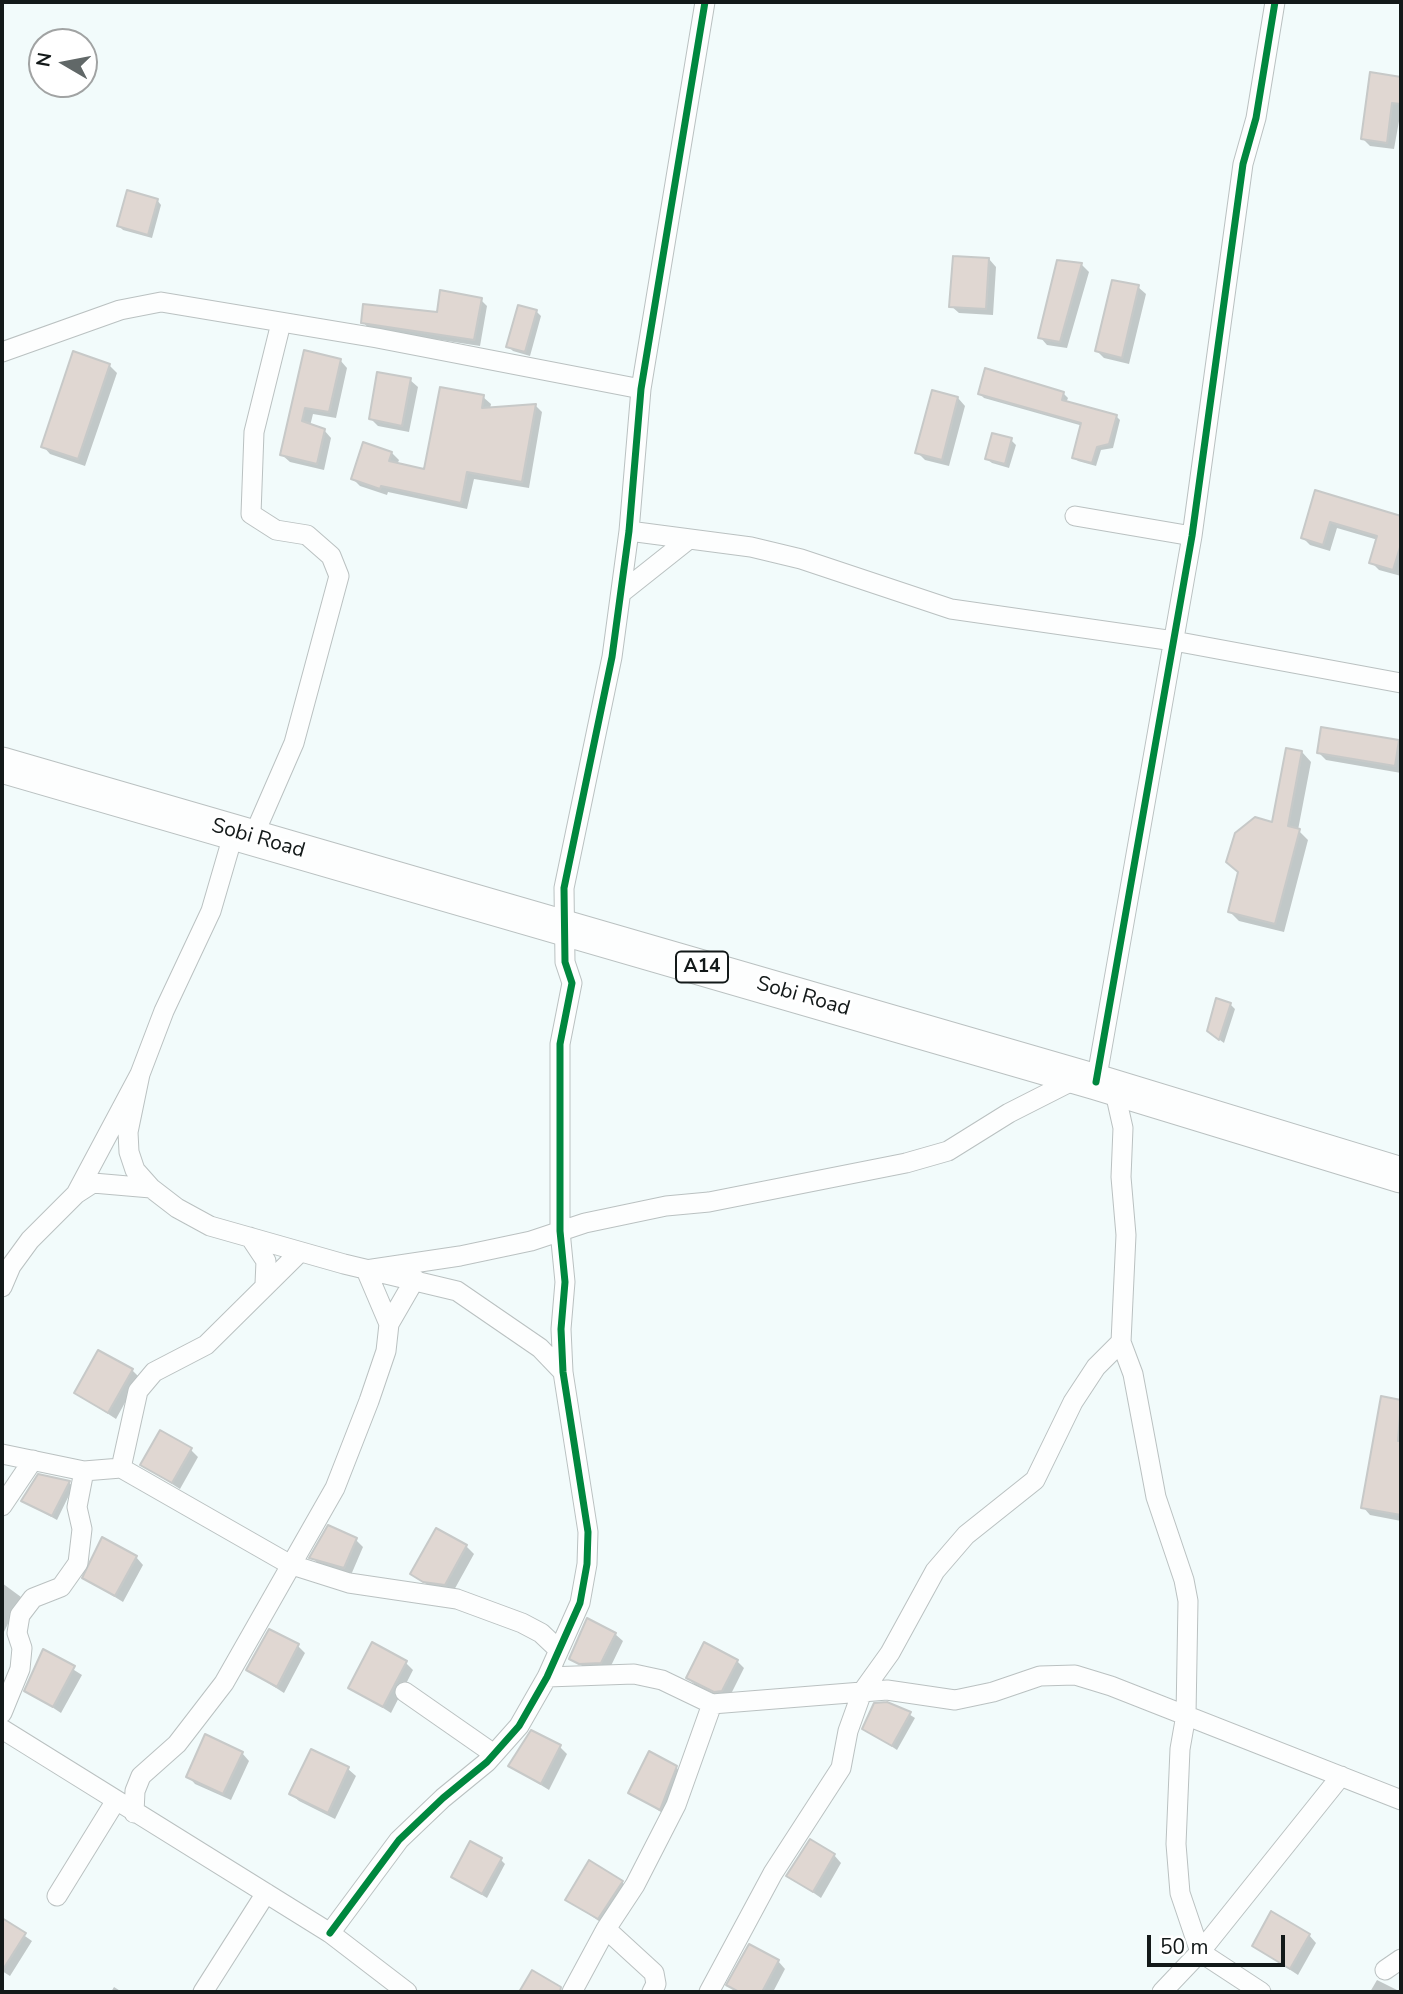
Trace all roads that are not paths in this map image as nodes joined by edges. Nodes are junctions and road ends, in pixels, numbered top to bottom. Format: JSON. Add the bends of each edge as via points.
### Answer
{"nodes":[{"id":1,"x":705,"y":2,"type":"edge"},
{"id":2,"x":1275,"y":2,"type":"edge"},
{"id":3,"x":281,"y":323,"type":"junction"},
{"id":4,"x":2,"y":352,"type":"edge"},
{"id":5,"x":641,"y":388,"type":"junction"},
{"id":6,"x":1075,"y":516,"type":"dead end"},
{"id":7,"x":629,"y":531,"type":"junction"},
{"id":8,"x":1192,"y":536,"type":"junction"},
{"id":9,"x":690,"y":538,"type":"junction"},
{"id":10,"x":621,"y":593,"type":"junction"},
{"id":11,"x":1174,"y":641,"type":"junction"},
{"id":12,"x":1401,"y":683,"type":"edge"},
{"id":13,"x":2,"y":765,"type":"edge"},
{"id":14,"x":244,"y":835,"type":"junction"},
{"id":15,"x":562,"y":927,"type":"junction"},
{"id":16,"x":139,"y":1074,"type":"junction"},
{"id":17,"x":1097,"y":1082,"type":"junction"},
{"id":18,"x":1147,"y":1098,"type":"junction"},
{"id":19,"x":1123,"y":1128,"type":"junction"},
{"id":20,"x":1401,"y":1175,"type":"edge"},
{"id":21,"x":150,"y":1188,"type":"junction"},
{"id":22,"x":76,"y":1194,"type":"junction"},
{"id":23,"x":561,"y":1231,"type":"junction"},
{"id":24,"x":250,"y":1237,"type":"junction"},
{"id":25,"x":300,"y":1252,"type":"junction"},
{"id":26,"x":366,"y":1269,"type":"junction"},
{"id":27,"x":415,"y":1279,"type":"junction"},
{"id":28,"x":265,"y":1284,"type":"junction"},
{"id":29,"x":2,"y":1287,"type":"edge"},
{"id":30,"x":388,"y":1324,"type":"junction"},
{"id":31,"x":1121,"y":1342,"type":"junction"},
{"id":32,"x":563,"y":1372,"type":"junction"},
{"id":33,"x":2,"y":1454,"type":"edge"},
{"id":34,"x":33,"y":1460,"type":"junction"},
{"id":35,"x":121,"y":1468,"type":"junction"},
{"id":36,"x":84,"y":1471,"type":"junction"},
{"id":37,"x":2,"y":1506,"type":"edge"},
{"id":38,"x":289,"y":1564,"type":"junction"},
{"id":39,"x":559,"y":1650,"type":"junction"},
{"id":40,"x":547,"y":1677,"type":"junction"},
{"id":41,"x":405,"y":1692,"type":"dead end"},
{"id":42,"x":862,"y":1692,"type":"junction"},
{"id":43,"x":712,"y":1704,"type":"junction"},
{"id":44,"x":2,"y":1713,"type":"edge"},
{"id":45,"x":1186,"y":1715,"type":"junction"},
{"id":46,"x":2,"y":1729,"type":"edge"},
{"id":47,"x":494,"y":1754,"type":"junction"},
{"id":48,"x":1340,"y":1776,"type":"junction"},
{"id":49,"x":1401,"y":1800,"type":"edge"},
{"id":50,"x":115,"y":1801,"type":"junction"},
{"id":51,"x":134,"y":1813,"type":"junction"},
{"id":52,"x":266,"y":1893,"type":"junction"},
{"id":53,"x":57,"y":1896,"type":"dead end"},
{"id":54,"x":606,"y":1930,"type":"junction"},
{"id":55,"x":330,"y":1933,"type":"junction"},
{"id":56,"x":1200,"y":1952,"type":"junction"},
{"id":57,"x":204,"y":1992,"type":"edge"},
{"id":58,"x":407,"y":1992,"type":"edge"},
{"id":59,"x":572,"y":1992,"type":"edge"},
{"id":60,"x":652,"y":1992,"type":"edge"},
{"id":61,"x":709,"y":1992,"type":"edge"},
{"id":62,"x":1162,"y":1992,"type":"edge"},
{"id":63,"x":1261,"y":1992,"type":"edge"}],
"edges":[{"from":1,"to":5,"type":"street"},
{"from":2,"to":8,"type":"street","via":[[1256,118],[1243,164]]},
{"from":3,"to":4,"type":"street","via":[[161,302],[120,310]]},
{"from":3,"to":5,"type":"street"},
{"from":3,"to":14,"type":"street","via":[[254,432],[251,514],[276,530],[307,535],[331,556],[339,576],[295,743]]},
{"from":5,"to":7,"type":"street"},
{"from":6,"to":8,"type":"street"},
{"from":7,"to":9,"type":"street"},
{"from":7,"to":10,"type":"street"},
{"from":8,"to":11,"type":"street"},
{"from":9,"to":10,"type":"street"},
{"from":9,"to":11,"type":"street","via":[[801,558],[951,609]]},
{"from":10,"to":15,"type":"street","via":[[564,888]]},
{"from":11,"to":12,"type":"street"},
{"from":11,"to":17,"type":"street"},
{"from":13,"to":14,"type":"highway","name":"Sobi Road","number":"A14"},
{"from":14,"to":15,"type":"highway","name":"Sobi Road","number":"A14"},
{"from":14,"to":16,"type":"street"},
{"from":15,"to":17,"type":"highway","name":"Sobi Road","number":"A14"},
{"from":15,"to":23,"type":"street","via":[[572,983],[560,1044]]},
{"from":16,"to":21,"type":"street","via":[[128,1132],[129,1152],[135,1170]]},
{"from":16,"to":22,"type":"street"},
{"from":17,"to":18,"type":"highway","name":"Sobi Road","number":"A14"},
{"from":17,"to":19,"type":"street"},
{"from":17,"to":23,"type":"street","via":[[1009,1113],[948,1151],[856,1174],[666,1206]]},
{"from":18,"to":19,"type":"street"},
{"from":18,"to":20,"type":"highway","name":"Sobi Road","number":"A14"},
{"from":19,"to":31,"type":"street","via":[[1126,1235]]},
{"from":21,"to":22,"type":"street","via":[[93,1183]]},
{"from":21,"to":24,"type":"street","via":[[210,1226]]},
{"from":22,"to":29,"type":"street","via":[[30,1240]]},
{"from":23,"to":26,"type":"street","via":[[460,1256]]},
{"from":23,"to":32,"type":"street"},
{"from":24,"to":25,"type":"street"},
{"from":24,"to":28,"type":"street","via":[[266,1261]]},
{"from":25,"to":26,"type":"street"},
{"from":25,"to":28,"type":"street"},
{"from":26,"to":27,"type":"street"},
{"from":26,"to":30,"type":"street"},
{"from":27,"to":30,"type":"street"},
{"from":27,"to":32,"type":"street","via":[[457,1291],[540,1348]]},
{"from":28,"to":35,"type":"street","via":[[206,1345],[154,1372],[138,1391]]},
{"from":30,"to":38,"type":"street","via":[[386,1351],[335,1488]]},
{"from":31,"to":42,"type":"street","via":[[1073,1402],[1035,1480],[966,1535],[934,1571],[890,1653]]},
{"from":31,"to":45,"type":"street","via":[[1133,1374],[1156,1497],[1184,1580]]},
{"from":32,"to":39,"type":"street","via":[[588,1553],[580,1603]]},
{"from":33,"to":34,"type":"street"},
{"from":34,"to":36,"type":"street"},
{"from":34,"to":37,"type":"street"},
{"from":35,"to":36,"type":"street"},
{"from":35,"to":38,"type":"street"},
{"from":36,"to":44,"type":"street","via":[[77,1507],[82,1529],[78,1563],[61,1587],[33,1598],[20,1615],[16,1633],[22,1648],[20,1669]]},
{"from":38,"to":39,"type":"street","via":[[349,1583],[457,1599],[522,1623]]},
{"from":38,"to":51,"type":"street","via":[[224,1683],[177,1744],[141,1776]]},
{"from":39,"to":40,"type":"street"},
{"from":40,"to":43,"type":"street","via":[[634,1674],[662,1679]]},
{"from":40,"to":47,"type":"street","via":[[519,1726]]},
{"from":41,"to":47,"type":"street"},
{"from":42,"to":43,"type":"street"},
{"from":42,"to":45,"type":"street","via":[[887,1689],[955,1700],[1040,1676],[1075,1675]]},
{"from":42,"to":61,"type":"street","via":[[841,1768],[773,1873]]},
{"from":43,"to":54,"type":"street","via":[[676,1805]]},
{"from":45,"to":48,"type":"street"},
{"from":45,"to":56,"type":"street","via":[[1176,1844],[1180,1893]]},
{"from":46,"to":50,"type":"street"},
{"from":47,"to":55,"type":"street","via":[[399,1840]]},
{"from":48,"to":49,"type":"street"},
{"from":48,"to":56,"type":"street"},
{"from":50,"to":51,"type":"street"},
{"from":50,"to":53,"type":"street"},
{"from":51,"to":52,"type":"street"},
{"from":52,"to":55,"type":"street"},
{"from":52,"to":57,"type":"street"},
{"from":54,"to":59,"type":"street"},
{"from":54,"to":60,"type":"street","via":[[654,1973]]},
{"from":55,"to":58,"type":"street"},
{"from":56,"to":62,"type":"street"},
{"from":56,"to":63,"type":"street"}]}
